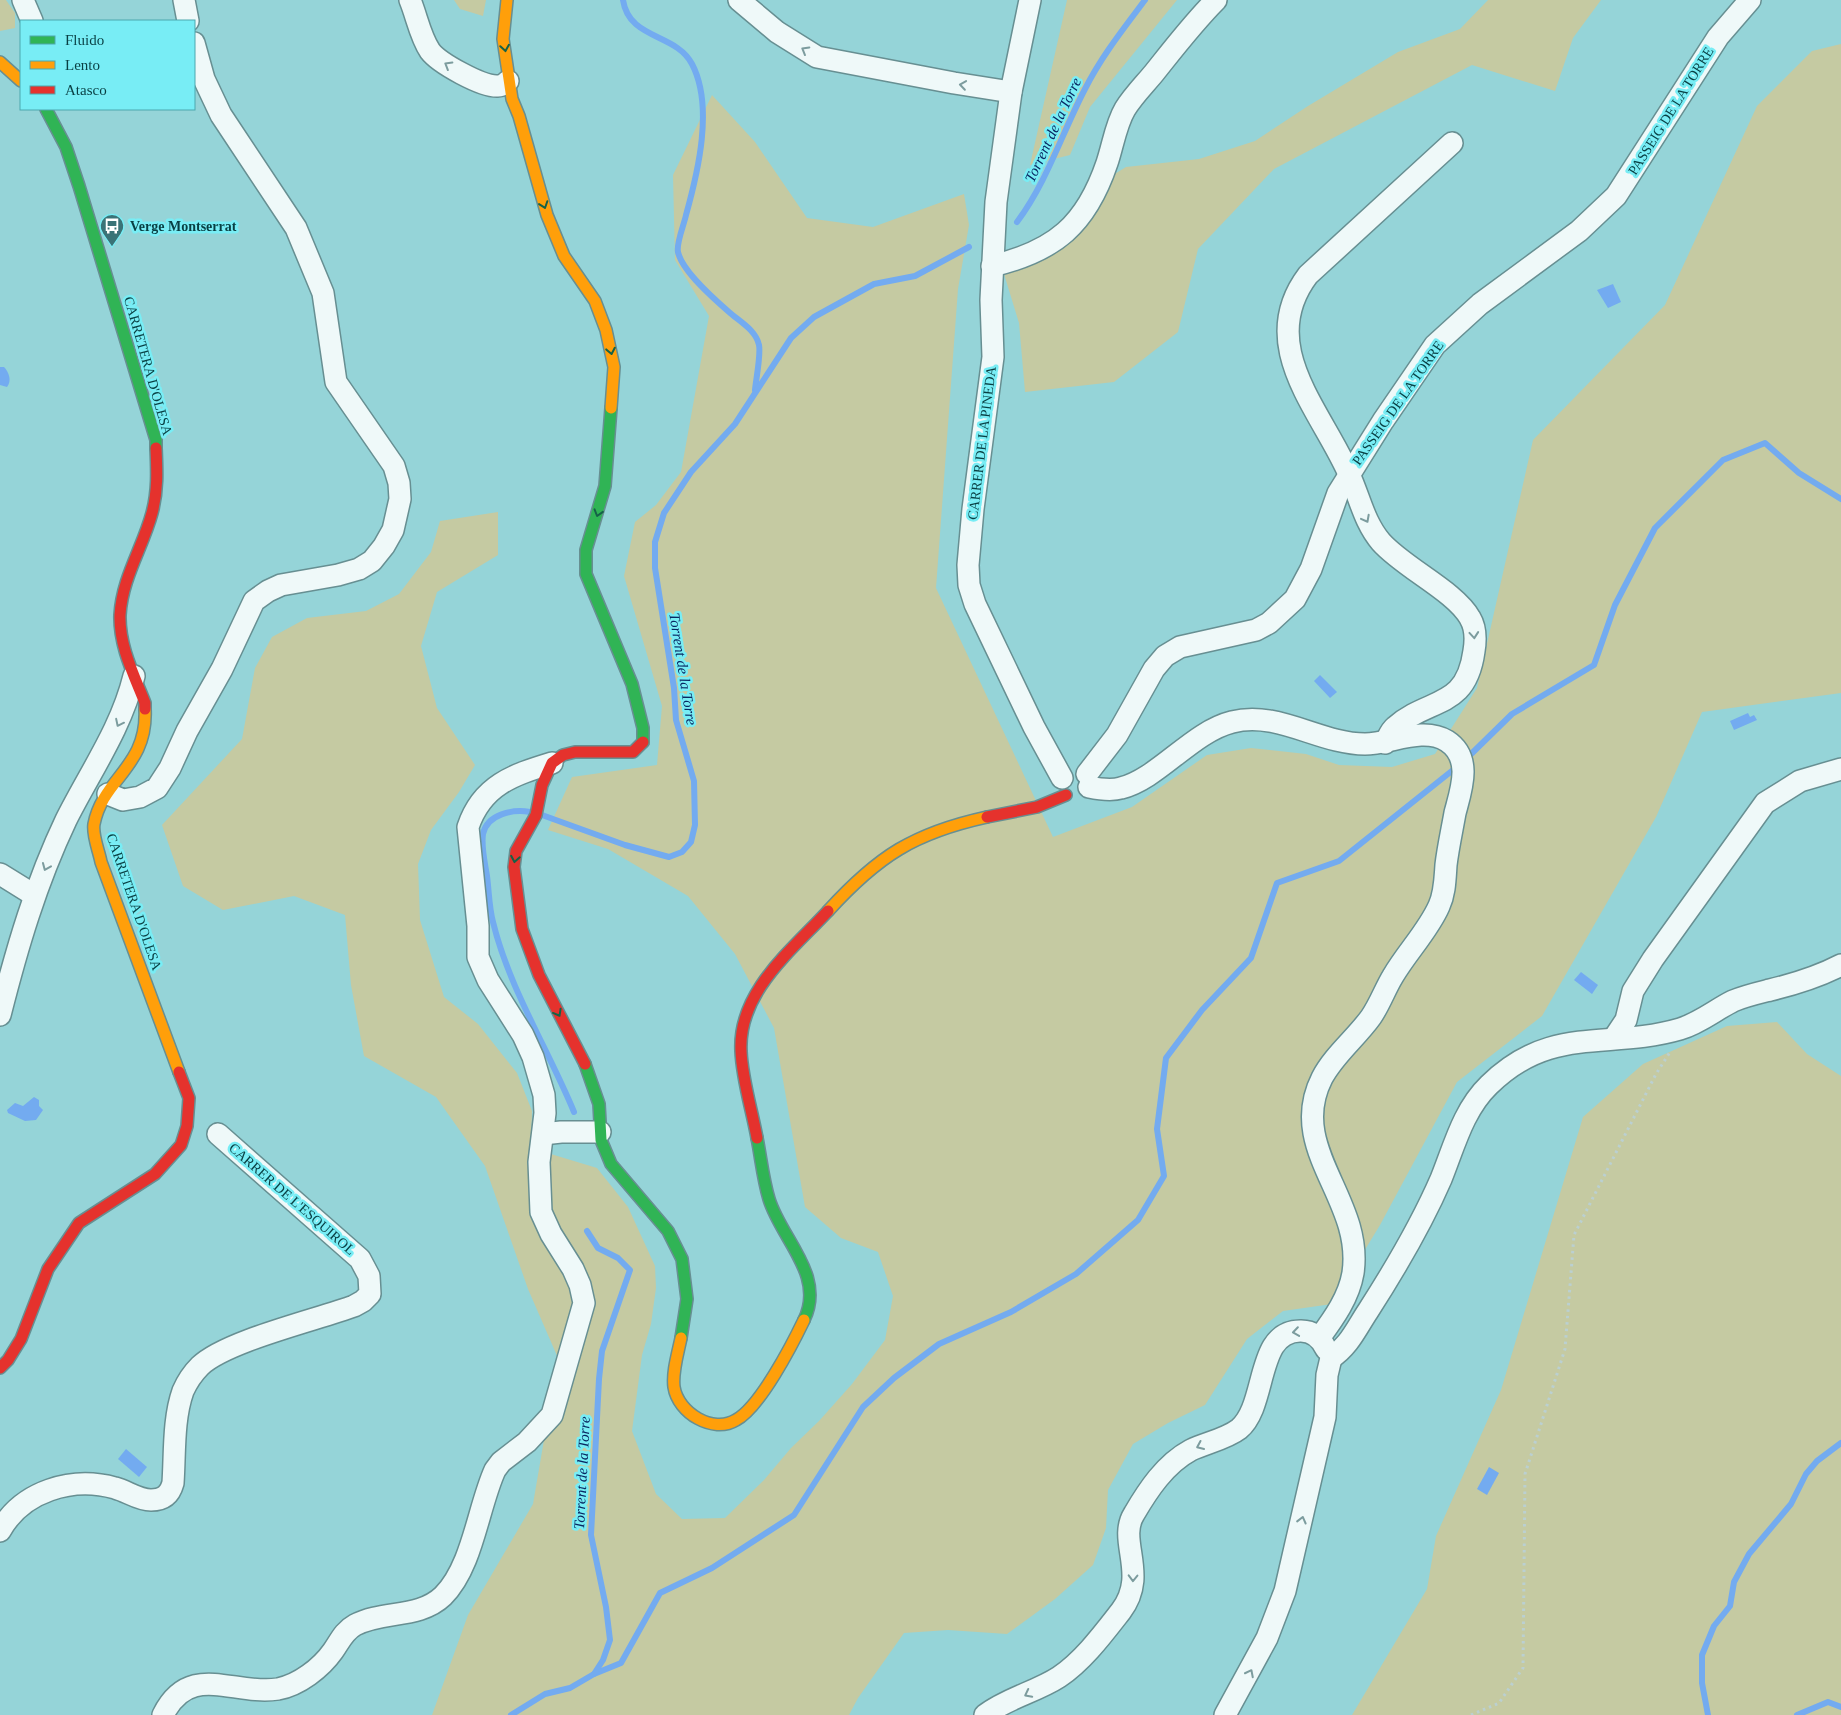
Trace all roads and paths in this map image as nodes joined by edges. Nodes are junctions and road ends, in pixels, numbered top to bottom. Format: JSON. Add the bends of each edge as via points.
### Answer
{"nodes":[{"id":1,"x":23,"y":0,"type":"edge"},
{"id":2,"x":184,"y":0,"type":"edge"},
{"id":3,"x":410,"y":0,"type":"edge"},
{"id":4,"x":508,"y":0,"type":"edge"},
{"id":5,"x":739,"y":0,"type":"edge"},
{"id":6,"x":1030,"y":0,"type":"edge"},
{"id":7,"x":1216,"y":0,"type":"edge"},
{"id":8,"x":1750,"y":0,"type":"edge"},
{"id":9,"x":32,"y":20,"type":"edge"},
{"id":10,"x":188,"y":20,"type":"edge"},
{"id":11,"x":195,"y":47,"type":"edge"},
{"id":12,"x":0,"y":62,"type":"edge"},
{"id":13,"x":20,"y":80,"type":"edge"},
{"id":14,"x":508,"y":81,"type":"junction"},
{"id":15,"x":1011,"y":92,"type":"junction"},
{"id":16,"x":47,"y":110,"type":"edge"},
{"id":17,"x":1452,"y":143,"type":"dead end"},
{"id":18,"x":992,"y":266,"type":"junction"},
{"id":19,"x":1349,"y":474,"type":"junction"},
{"id":20,"x":134,"y":676,"type":"junction"},
{"id":21,"x":1385,"y":743,"type":"junction"},
{"id":22,"x":552,"y":763,"type":"junction"},
{"id":23,"x":1841,"y":769,"type":"edge"},
{"id":24,"x":1088,"y":781,"type":"junction"},
{"id":25,"x":1064,"y":786,"type":"junction"},
{"id":26,"x":108,"y":794,"type":"junction"},
{"id":27,"x":0,"y":874,"type":"edge"},
{"id":28,"x":34,"y":895,"type":"junction"},
{"id":29,"x":1841,"y":965,"type":"edge"},
{"id":30,"x":0,"y":1015,"type":"edge"},
{"id":31,"x":1686,"y":1027,"type":"junction"},
{"id":32,"x":1614,"y":1038,"type":"junction"},
{"id":33,"x":600,"y":1132,"type":"junction"},
{"id":34,"x":218,"y":1134,"type":"dead end"},
{"id":35,"x":544,"y":1134,"type":"junction"},
{"id":36,"x":1320,"y":1338,"type":"junction"},
{"id":37,"x":1331,"y":1358,"type":"junction"},
{"id":38,"x":0,"y":1368,"type":"edge"},
{"id":39,"x":0,"y":1531,"type":"edge"},
{"id":40,"x":163,"y":1715,"type":"edge"},
{"id":41,"x":986,"y":1715,"type":"edge"},
{"id":42,"x":1226,"y":1715,"type":"edge"},
{"id":43,"x":1471,"y":1715,"type":"edge"}],
"edges":[{"from":1,"to":9,"type":"street"},
{"from":2,"to":10,"type":"street"},
{"from":14,"to":3,"type":"street","one_way":true,"via":[[497,87],[484,83],[460,73],[432,53]]},
{"from":4,"to":14,"type":"street","one_way":true,"via":[[503,39]]},
{"from":15,"to":5,"type":"street","one_way":true,"via":[[817,57],[778,32]]},
{"from":6,"to":15,"type":"street","name":"CARRER DE LA PINEDA"},
{"from":7,"to":18,"type":"street","via":[[1196,20],[1125,109],[1101,182],[1090,204],[1054,242],[1022,259]]},
{"from":8,"to":19,"type":"street","name":"PASSEIG DE LA TORRE","via":[[1718,37],[1616,196],[1600,214],[1480,304],[1435,345]]},
{"from":11,"to":26,"type":"street","via":[[204,79],[221,115],[296,228],[323,293],[336,382],[394,466],[400,498],[393,530],[372,561],[338,575],[281,585],[254,601],[157,788],[140,798],[123,800]]},
{"from":12,"to":13,"type":"street"},
{"from":14,"to":22,"type":"street","one_way":true,"via":[[550,223],[564,256],[596,302],[612,354],[614,367],[605,486],[586,550],[586,574],[625,663],[643,728],[643,743],[633,752],[575,752]]},
{"from":15,"to":18,"type":"street","name":"CARRER DE LA PINEDA","via":[[996,202]]},
{"from":16,"to":20,"type":"street","name":"CARRETERA D'OLESA","via":[[74,170],[156,440],[157,484],[152,513],[124,588],[120,616],[124,649]]},
{"from":17,"to":19,"type":"street","via":[[1308,275],[1292,299],[1288,313],[1288,345],[1293,362],[1322,427]]},
{"from":18,"to":25,"type":"street","name":"CARRER DE LA PINEDA","via":[[993,365],[973,509],[969,585],[975,604]]},
{"from":19,"to":21,"type":"street","one_way":true,"via":[[1362,510],[1381,542],[1465,611],[1474,626],[1470,671],[1461,687],[1446,700],[1393,728]]},
{"from":19,"to":24,"type":"street","name":"PASSEIG DE LA TORRE","via":[[1327,519],[1311,569],[1295,599],[1269,623],[1256,630],[1180,647],[1165,656],[1154,669]]},
{"from":20,"to":26,"type":"street","name":"CARRETERA D'OLESA","via":[[145,704],[146,728],[138,752]]},
{"from":20,"to":28,"type":"street","one_way":true,"via":[[123,715],[67,820]]},
{"from":21,"to":24,"type":"street","via":[[1337,741],[1269,720],[1233,722],[1200,737],[1123,788]]},
{"from":21,"to":36,"type":"street","via":[[1429,735],[1446,741],[1460,758],[1464,779],[1452,826],[1440,904],[1372,1015],[1331,1063],[1317,1090],[1312,1115],[1316,1144],[1349,1220],[1354,1256],[1343,1303]]},
{"from":22,"to":33,"type":"street","one_way":true,"via":[[536,815],[516,851],[514,867],[522,929],[539,975],[585,1065],[599,1104]]},
{"from":22,"to":35,"type":"street","via":[[516,774],[498,784],[473,812],[468,827],[478,957],[488,980],[529,1046],[544,1095]]},
{"from":23,"to":32,"type":"street","via":[[1800,781],[1765,803],[1653,959],[1634,991],[1626,1020]]},
{"from":24,"to":25,"type":"street","via":[[1080,798]]},
{"from":25,"to":33,"type":"street","via":[[1037,807],[951,825],[885,856],[856,880],[759,987],[749,1003],[741,1032],[741,1052],[764,1176],[773,1211],[799,1254],[810,1280],[810,1308],[755,1403],[737,1420],[715,1425],[703,1421],[692,1415],[678,1397],[674,1387],[675,1374],[687,1299],[682,1260],[668,1232],[611,1164]]},
{"from":26,"to":38,"type":"street","name":"CARRETERA D'OLESA","via":[[99,807],[93,826],[95,842],[189,1098],[187,1126],[180,1145],[154,1174],[79,1223],[48,1269],[21,1339]]},
{"from":27,"to":28,"type":"street"},
{"from":28,"to":30,"type":"street"},
{"from":29,"to":31,"type":"street","via":[[1807,981],[1733,1001]]},
{"from":31,"to":32,"type":"street","via":[[1636,1038]]},
{"from":31,"to":43,"type":"path","via":[[1656,1074],[1574,1235],[1565,1349],[1525,1474],[1523,1668],[1499,1703]]},
{"from":32,"to":37,"type":"street","via":[[1554,1045],[1507,1068],[1487,1086],[1455,1139],[1441,1178],[1394,1271],[1344,1349]]},
{"from":33,"to":35,"type":"street"},
{"from":34,"to":39,"type":"street","name":"CARRER DE L'ESQUIROL","via":[[360,1259],[369,1276],[370,1294],[354,1306],[257,1338],[201,1365],[183,1391],[173,1483],[166,1496],[150,1500],[102,1485],[65,1486],[31,1498],[18,1507]]},
{"from":35,"to":40,"type":"street","via":[[539,1162],[541,1212],[573,1268],[584,1303],[552,1415],[528,1442],[500,1462],[495,1470],[466,1556],[452,1583],[444,1595],[424,1609],[388,1614],[353,1626],[342,1636],[325,1662],[295,1682],[279,1689],[259,1690],[212,1684],[190,1686],[174,1698]]},
{"from":36,"to":37,"type":"street"},
{"from":36,"to":41,"type":"street","one_way":true,"via":[[1307,1331],[1294,1331],[1279,1337],[1271,1349],[1256,1403],[1239,1430],[1178,1458],[1153,1483],[1132,1516],[1129,1528],[1134,1578],[1132,1595],[1084,1656],[1060,1677]]},
{"from":42,"to":37,"type":"street","one_way":true,"via":[[1267,1638],[1285,1591],[1325,1417]]}]}
